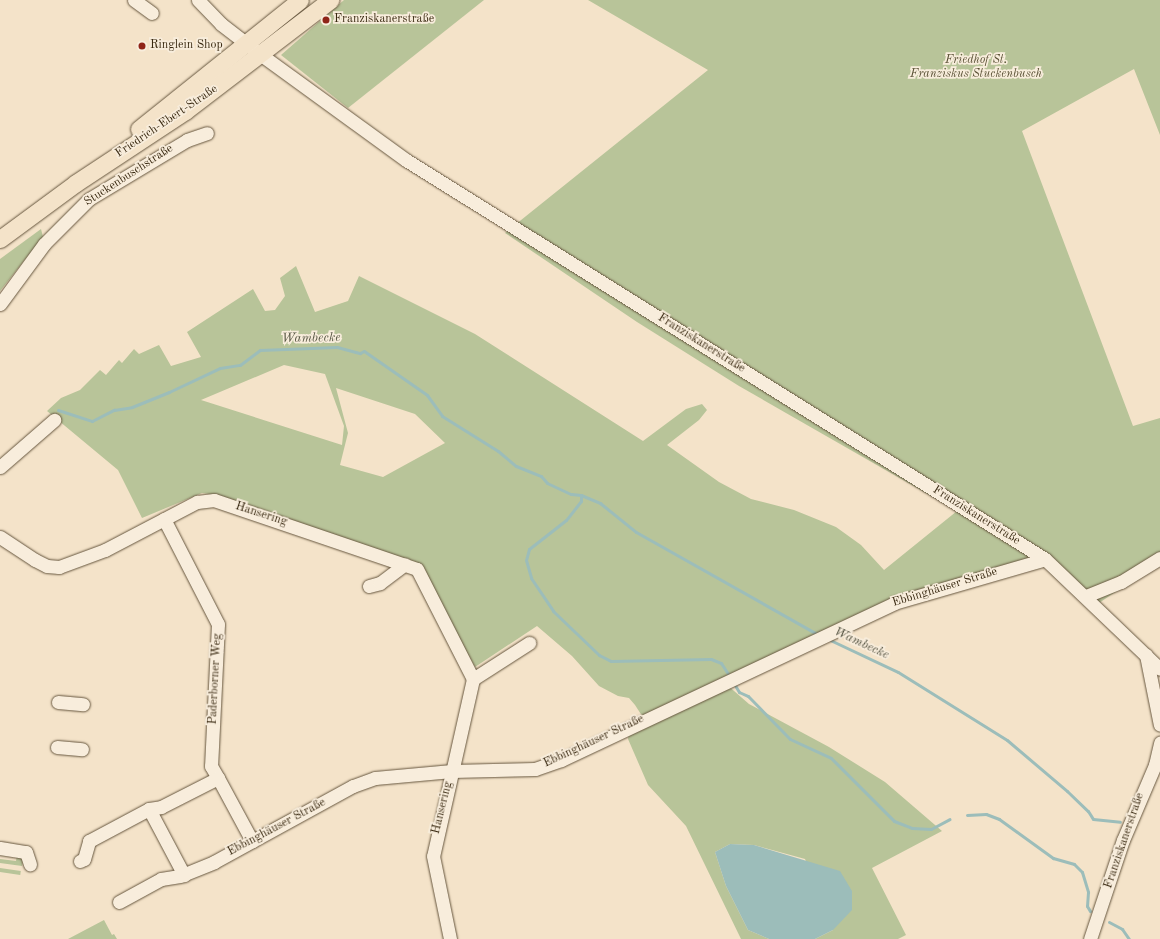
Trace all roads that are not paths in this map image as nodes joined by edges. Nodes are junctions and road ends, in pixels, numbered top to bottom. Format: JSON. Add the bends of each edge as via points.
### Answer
{"nodes":[{"id":1,"x":134,"y":0,"type":"edge"},
{"id":2,"x":198,"y":0,"type":"edge"},
{"id":3,"x":300,"y":0,"type":"edge"},
{"id":4,"x":330,"y":0,"type":"edge"},
{"id":5,"x":152,"y":13,"type":"dead end"},
{"id":6,"x":253,"y":49,"type":"junction"},
{"id":7,"x":206,"y":133,"type":"dead end"},
{"id":8,"x":0,"y":230,"type":"edge"},
{"id":9,"x":0,"y":239,"type":"edge"},
{"id":10,"x":0,"y":304,"type":"edge"},
{"id":11,"x":54,"y":420,"type":"dead end"},
{"id":12,"x":0,"y":467,"type":"edge"},
{"id":13,"x":164,"y":519,"type":"junction"},
{"id":14,"x":0,"y":537,"type":"edge"},
{"id":15,"x":1045,"y":558,"type":"junction"},
{"id":16,"x":1160,"y":558,"type":"edge"},
{"id":17,"x":405,"y":564,"type":"junction"},
{"id":18,"x":369,"y":586,"type":"dead end"},
{"id":19,"x":1086,"y":596,"type":"junction"},
{"id":20,"x":529,"y":643,"type":"dead end"},
{"id":21,"x":1146,"y":656,"type":"junction"},
{"id":22,"x":1160,"y":669,"type":"edge"},
{"id":23,"x":473,"y":678,"type":"junction"},
{"id":24,"x":58,"y":702,"type":"dead end"},
{"id":25,"x":83,"y":704,"type":"dead end"},
{"id":26,"x":1160,"y":726,"type":"edge"},
{"id":27,"x":1160,"y":743,"type":"edge"},
{"id":28,"x":57,"y":747,"type":"dead end"},
{"id":29,"x":82,"y":749,"type":"dead end"},
{"id":30,"x":452,"y":771,"type":"junction"},
{"id":31,"x":218,"y":778,"type":"junction"},
{"id":32,"x":146,"y":811,"type":"junction"},
{"id":33,"x":252,"y":841,"type":"junction"},
{"id":34,"x":0,"y":848,"type":"edge"},
{"id":35,"x":80,"y":862,"type":"dead end"},
{"id":36,"x":30,"y":864,"type":"dead end"},
{"id":37,"x":184,"y":875,"type":"junction"},
{"id":38,"x":119,"y":902,"type":"dead end"},
{"id":39,"x":450,"y":939,"type":"edge"},
{"id":40,"x":1090,"y":939,"type":"edge"}],
"edges":[{"from":1,"to":5,"type":"street"},
{"from":2,"to":6,"type":"street","name":"Franziskanerstraße","via":[[221,24]]},
{"from":3,"to":6,"type":"main road","name":"Friedrich-Ebert-Straße"},
{"from":4,"to":6,"type":"main road","name":"Friedrich-Ebert-Straße"},
{"from":6,"to":8,"type":"main road","name":"Friedrich-Ebert-Straße"},
{"from":6,"to":9,"type":"main road","name":"Friedrich-Ebert-Straße","via":[[185,111],[76,183]]},
{"from":6,"to":15,"type":"street","name":"Franziskanerstraße","via":[[445,186]]},
{"from":7,"to":10,"type":"street","name":"Stuckenbuschstraße","via":[[187,140],[90,199],[44,244]]},
{"from":11,"to":12,"type":"street"},
{"from":13,"to":14,"type":"street","name":"Hansering","via":[[105,550],[59,567],[41,563]]},
{"from":13,"to":17,"type":"street","name":"Hansering","via":[[198,502],[214,500]]},
{"from":13,"to":31,"type":"street","name":"Paderborner Weg","via":[[218,624],[212,766]]},
{"from":15,"to":19,"type":"street","name":"Franziskanerstraße"},
{"from":15,"to":30,"type":"street","name":"Ebbinghäuser Straße","via":[[918,594],[821,636],[561,760],[535,769]]},
{"from":16,"to":19,"type":"street","via":[[1121,582]]},
{"from":17,"to":18,"type":"street","via":[[380,584]]},
{"from":17,"to":23,"type":"street","name":"Hansering","via":[[417,569]]},
{"from":19,"to":21,"type":"street","name":"Franziskanerstraße"},
{"from":20,"to":23,"type":"street"},
{"from":21,"to":22,"type":"street","name":"Franziskanerstraße"},
{"from":21,"to":26,"type":"street"},
{"from":23,"to":30,"type":"street","name":"Hansering"},
{"from":24,"to":25,"type":"street"},
{"from":27,"to":40,"type":"street","name":"Franziskanerstraße","via":[[1155,765],[1123,840]]},
{"from":28,"to":29,"type":"street"},
{"from":30,"to":33,"type":"street","name":"Ebbinghäuser Straße","via":[[375,778],[353,786]]},
{"from":30,"to":39,"type":"street","name":"Hansering","via":[[433,856]]},
{"from":31,"to":32,"type":"street","via":[[161,807]]},
{"from":31,"to":33,"type":"street","name":"Paderborner Weg"},
{"from":32,"to":35,"type":"street","via":[[89,840],[84,859]]},
{"from":32,"to":37,"type":"street"},
{"from":33,"to":37,"type":"street","name":"Ebbinghäuser Straße"},
{"from":34,"to":36,"type":"street","via":[[26,852]]},
{"from":37,"to":38,"type":"street","name":"Ebbinghäuser Straße","via":[[161,879]]}]}
